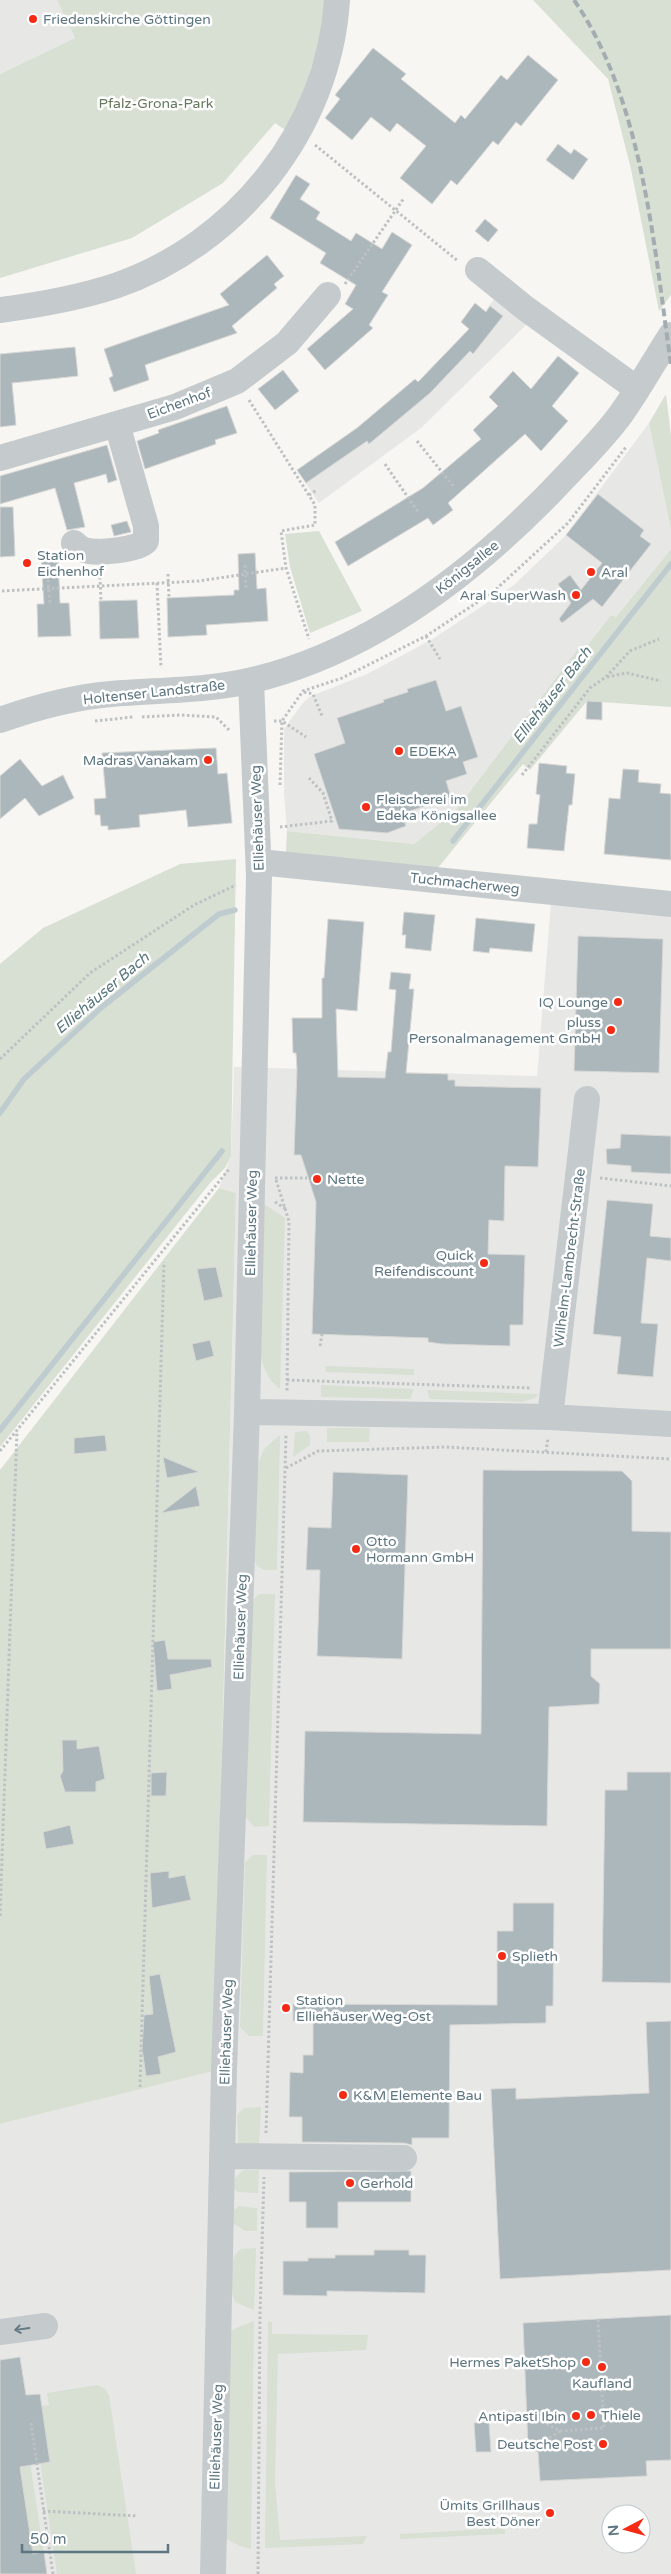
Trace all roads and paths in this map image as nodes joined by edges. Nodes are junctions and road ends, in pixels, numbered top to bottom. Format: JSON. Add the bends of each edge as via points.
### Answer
{"nodes":[{"id":1,"x":337,"y":0,"type":"edge"},
{"id":2,"x":298,"y":132,"type":"junction"},
{"id":3,"x":404,"y":198,"type":"dead end"},
{"id":4,"x":395,"y":211,"type":"junction"},
{"id":5,"x":478,"y":270,"type":"joint"},
{"id":6,"x":328,"y":295,"type":"joint"},
{"id":7,"x":0,"y":310,"type":"edge"},
{"id":8,"x":671,"y":335,"type":"edge"},
{"id":9,"x":237,"y":381,"type":"junction"},
{"id":10,"x":637,"y":389,"type":"junction"},
{"id":11,"x":117,"y":424,"type":"junction"},
{"id":12,"x":417,"y":441,"type":"dead end"},
{"id":13,"x":0,"y":458,"type":"edge"},
{"id":14,"x":385,"y":464,"type":"dead end"},
{"id":15,"x":454,"y":487,"type":"dead end"},
{"id":16,"x":317,"y":490,"type":"dead end"},
{"id":17,"x":309,"y":495,"type":"junction"},
{"id":18,"x":418,"y":512,"type":"dead end"},
{"id":19,"x":74,"y":543,"type":"dead end"},
{"id":20,"x":245,"y":565,"type":"dead end"},
{"id":21,"x":286,"y":568,"type":"junction"},
{"id":22,"x":168,"y":574,"type":"dead end"},
{"id":23,"x":246,"y":574,"type":"junction"},
{"id":24,"x":100,"y":577,"type":"dead end"},
{"id":25,"x":48,"y":580,"type":"dead end"},
{"id":26,"x":157,"y":583,"type":"junction"},
{"id":27,"x":168,"y":583,"type":"junction"},
{"id":28,"x":100,"y":586,"type":"junction"},
{"id":29,"x":49,"y":588,"type":"junction"},
{"id":30,"x":246,"y":590,"type":"dead end"},
{"id":31,"x":2,"y":591,"type":"dead end"},
{"id":32,"x":169,"y":598,"type":"dead end"},
{"id":33,"x":101,"y":601,"type":"dead end"},
{"id":34,"x":50,"y":604,"type":"dead end"},
{"id":35,"x":426,"y":636,"type":"dead end"},
{"id":36,"x":318,"y":638,"type":"dead end"},
{"id":37,"x":659,"y":639,"type":"dead end"},
{"id":38,"x":310,"y":642,"type":"junction"},
{"id":39,"x":303,"y":644,"type":"dead end"},
{"id":40,"x":440,"y":659,"type":"dead end"},
{"id":41,"x":161,"y":676,"type":"dead end"},
{"id":42,"x":606,"y":677,"type":"junction"},
{"id":43,"x":251,"y":681,"type":"junction"},
{"id":44,"x":661,"y":681,"type":"dead end"},
{"id":45,"x":303,"y":692,"type":"dead end"},
{"id":46,"x":322,"y":716,"type":"dead end"},
{"id":47,"x":0,"y":720,"type":"edge"},
{"id":48,"x":89,"y":721,"type":"dead end"},
{"id":49,"x":282,"y":721,"type":"dead end"},
{"id":50,"x":226,"y":724,"type":"dead end"},
{"id":51,"x":306,"y":737,"type":"dead end"},
{"id":52,"x":522,"y":775,"type":"dead end"},
{"id":53,"x":309,"y":778,"type":"dead end"},
{"id":54,"x":279,"y":827,"type":"dead end"},
{"id":55,"x":259,"y":862,"type":"junction"},
{"id":56,"x":243,"y":882,"type":"dead end"},
{"id":57,"x":671,"y":904,"type":"edge"},
{"id":58,"x":0,"y":1059,"type":"edge"},
{"id":59,"x":588,"y":1099,"type":"dead end"},
{"id":60,"x":232,"y":1166,"type":"dead end"},
{"id":61,"x":578,"y":1176,"type":"junction"},
{"id":62,"x":275,"y":1178,"type":"dead end"},
{"id":63,"x":307,"y":1178,"type":"dead end"},
{"id":64,"x":671,"y":1186,"type":"edge"},
{"id":65,"x":287,"y":1210,"type":"dead end"},
{"id":66,"x":164,"y":1262,"type":"dead end"},
{"id":67,"x":322,"y":1334,"type":"dead end"},
{"id":68,"x":320,"y":1346,"type":"dead end"},
{"id":69,"x":288,"y":1380,"type":"junction"},
{"id":70,"x":553,"y":1388,"type":"junction"},
{"id":71,"x":246,"y":1412,"type":"junction"},
{"id":72,"x":287,"y":1413,"type":"junction"},
{"id":73,"x":550,"y":1417,"type":"junction"},
{"id":74,"x":671,"y":1424,"type":"edge"},
{"id":75,"x":17,"y":1430,"type":"junction"},
{"id":76,"x":0,"y":1451,"type":"edge"},
{"id":77,"x":671,"y":1458,"type":"edge"},
{"id":78,"x":286,"y":1468,"type":"junction"},
{"id":79,"x":0,"y":1916,"type":"edge"},
{"id":80,"x":140,"y":2087,"type":"dead end"},
{"id":81,"x":223,"y":2156,"type":"junction"},
{"id":82,"x":265,"y":2156,"type":"junction"},
{"id":83,"x":404,"y":2158,"type":"dead end"},
{"id":84,"x":598,"y":2319,"type":"dead end"},
{"id":85,"x":45,"y":2326,"type":"dead end"},
{"id":86,"x":0,"y":2332,"type":"edge"},
{"id":87,"x":509,"y":2412,"type":"dead end"},
{"id":88,"x":31,"y":2423,"type":"dead end"},
{"id":89,"x":560,"y":2431,"type":"junction"},
{"id":90,"x":533,"y":2449,"type":"dead end"},
{"id":91,"x":43,"y":2510,"type":"junction"},
{"id":92,"x":138,"y":2516,"type":"dead end"},
{"id":93,"x":52,"y":2574,"type":"edge"},
{"id":94,"x":213,"y":2574,"type":"edge"},
{"id":95,"x":258,"y":2574,"type":"edge"}],
"edges":[{"from":1,"to":2,"type":"street","via":[[326,69],[316,98]]},
{"from":2,"to":4,"type":"path"},
{"from":2,"to":7,"type":"street","via":[[282,160],[240,209],[203,239],[178,254],[116,285],[58,301]]},
{"from":3,"to":4,"type":"path"},
{"from":4,"to":5,"type":"path","via":[[468,269]]},
{"from":4,"to":6,"type":"path","via":[[345,285]]},
{"from":5,"to":10,"type":"street"},
{"from":6,"to":9,"type":"street","name":"Eichenhof","via":[[287,343]]},
{"from":8,"to":10,"type":"street","name":"Königsallee"},
{"from":9,"to":11,"type":"street","name":"Eichenhof","via":[[175,407]]},
{"from":9,"to":17,"type":"path"},
{"from":10,"to":43,"type":"street","name":"Königsallee","via":[[597,444],[533,512],[426,600],[351,643],[295,668]]},
{"from":11,"to":13,"type":"street","name":"Eichenhof"},
{"from":11,"to":19,"type":"street","via":[[146,526],[146,541],[136,548],[91,551],[83,550]]},
{"from":12,"to":15,"type":"path"},
{"from":14,"to":18,"type":"path"},
{"from":16,"to":17,"type":"path"},
{"from":17,"to":21,"type":"path","via":[[315,505],[315,525],[281,531]]},
{"from":20,"to":23,"type":"path"},
{"from":21,"to":23,"type":"path"},
{"from":21,"to":38,"type":"path"},
{"from":22,"to":27,"type":"path"},
{"from":23,"to":27,"type":"path"},
{"from":23,"to":30,"type":"path"},
{"from":24,"to":28,"type":"path"},
{"from":25,"to":29,"type":"path"},
{"from":26,"to":27,"type":"path"},
{"from":26,"to":28,"type":"path"},
{"from":26,"to":41,"type":"path"},
{"from":27,"to":32,"type":"path"},
{"from":28,"to":29,"type":"path"},
{"from":28,"to":33,"type":"path"},
{"from":29,"to":31,"type":"path"},
{"from":29,"to":34,"type":"path"},
{"from":35,"to":40,"type":"path"},
{"from":36,"to":38,"type":"path"},
{"from":37,"to":42,"type":"path","via":[[630,651]]},
{"from":38,"to":39,"type":"path"},
{"from":42,"to":44,"type":"path","via":[[627,673]]},
{"from":42,"to":52,"type":"path","via":[[590,688]]},
{"from":43,"to":47,"type":"street","name":"Holtenser Landstraße","via":[[178,691],[109,694]]},
{"from":43,"to":55,"type":"street","name":"Elliehäuser Weg"},
{"from":45,"to":46,"type":"path","via":[[313,694]]},
{"from":48,"to":50,"type":"path","via":[[180,715],[216,717]]},
{"from":49,"to":51,"type":"path"},
{"from":53,"to":54,"type":"path","via":[[323,794],[332,821]]},
{"from":55,"to":57,"type":"street","name":"Tuchmacherweg"},
{"from":55,"to":71,"type":"street","name":"Elliehäuser Weg"},
{"from":56,"to":58,"type":"path","via":[[194,904],[90,973]]},
{"from":59,"to":61,"type":"street","name":"Wilhelm-Lambrecht-Straße"},
{"from":60,"to":75,"type":"path"},
{"from":61,"to":64,"type":"path"},
{"from":61,"to":70,"type":"street","name":"Wilhelm-Lambrecht-Straße"},
{"from":62,"to":63,"type":"path"},
{"from":65,"to":69,"type":"path","via":[[290,1221]]},
{"from":66,"to":80,"type":"path"},
{"from":67,"to":68,"type":"path"},
{"from":69,"to":70,"type":"path"},
{"from":69,"to":72,"type":"path"},
{"from":70,"to":73,"type":"street","name":"Wilhelm-Lambrecht-Straße"},
{"from":71,"to":72,"type":"street"},
{"from":71,"to":81,"type":"street","name":"Elliehäuser Weg"},
{"from":72,"to":73,"type":"street"},
{"from":72,"to":78,"type":"path"},
{"from":73,"to":74,"type":"street"},
{"from":75,"to":76,"type":"path"},
{"from":75,"to":79,"type":"path"},
{"from":77,"to":78,"type":"path","via":[[445,1447],[318,1451]]},
{"from":78,"to":82,"type":"path"},
{"from":81,"to":82,"type":"street"},
{"from":81,"to":94,"type":"street","name":"Elliehäuser Weg"},
{"from":82,"to":83,"type":"street"},
{"from":82,"to":95,"type":"path"},
{"from":84,"to":89,"type":"path","via":[[604,2428]]},
{"from":85,"to":86,"type":"street","one_way":true},
{"from":87,"to":89,"type":"path","via":[[531,2416]]},
{"from":88,"to":91,"type":"path"},
{"from":89,"to":90,"type":"path"},
{"from":91,"to":92,"type":"path"},
{"from":91,"to":93,"type":"path"}]}
